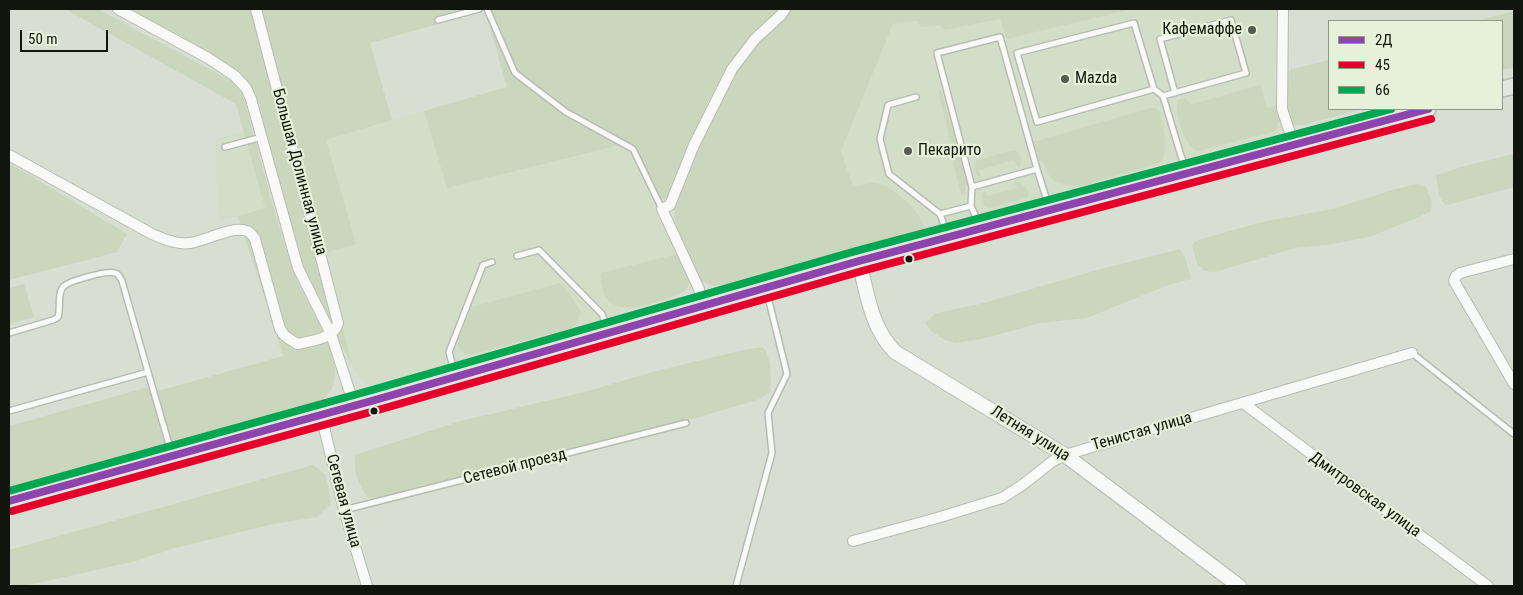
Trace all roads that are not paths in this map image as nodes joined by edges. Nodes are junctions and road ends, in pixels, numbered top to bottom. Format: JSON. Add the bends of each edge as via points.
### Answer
{"nodes":[{"id":1,"x":118,"y":9,"type":"edge"},
{"id":2,"x":256,"y":9,"type":"edge"},
{"id":3,"x":479,"y":9,"type":"edge"},
{"id":4,"x":488,"y":9,"type":"edge"},
{"id":5,"x":785,"y":9,"type":"edge"},
{"id":6,"x":1283,"y":9,"type":"edge"},
{"id":7,"x":438,"y":20,"type":"dead end"},
{"id":8,"x":1154,"y":89,"type":"junction"},
{"id":9,"x":1175,"y":93,"type":"junction"},
{"id":10,"x":1163,"y":96,"type":"junction"},
{"id":11,"x":916,"y":97,"type":"dead end"},
{"id":12,"x":1424,"y":110,"type":"edge"},
{"id":13,"x":262,"y":137,"type":"junction"},
{"id":14,"x":1294,"y":145,"type":"junction"},
{"id":15,"x":224,"y":147,"type":"dead end"},
{"id":16,"x":9,"y":155,"type":"edge"},
{"id":17,"x":1037,"y":169,"type":"junction"},
{"id":18,"x":1189,"y":174,"type":"junction"},
{"id":19,"x":972,"y":187,"type":"junction"},
{"id":20,"x":972,"y":206,"type":"junction"},
{"id":21,"x":662,"y":209,"type":"junction"},
{"id":22,"x":1051,"y":210,"type":"junction"},
{"id":23,"x":940,"y":214,"type":"junction"},
{"id":24,"x":981,"y":228,"type":"junction"},
{"id":25,"x":948,"y":237,"type":"junction"},
{"id":26,"x":517,"y":256,"type":"dead end"},
{"id":27,"x":1514,"y":259,"type":"edge"},
{"id":28,"x":859,"y":261,"type":"junction"},
{"id":29,"x":492,"y":262,"type":"dead end"},
{"id":30,"x":765,"y":288,"type":"junction"},
{"id":31,"x":703,"y":307,"type":"junction"},
{"id":32,"x":9,"y":333,"type":"edge"},
{"id":33,"x":331,"y":334,"type":"junction"},
{"id":34,"x":609,"y":334,"type":"junction"},
{"id":35,"x":1412,"y":353,"type":"joint"},
{"id":36,"x":148,"y":372,"type":"junction"},
{"id":37,"x":456,"y":376,"type":"junction"},
{"id":38,"x":1514,"y":384,"type":"edge"},
{"id":39,"x":1243,"y":403,"type":"junction"},
{"id":40,"x":354,"y":405,"type":"junction"},
{"id":41,"x":9,"y":411,"type":"edge"},
{"id":42,"x":321,"y":415,"type":"junction"},
{"id":43,"x":686,"y":423,"type":"dead end"},
{"id":44,"x":1514,"y":434,"type":"edge"},
{"id":45,"x":1065,"y":455,"type":"junction"},
{"id":46,"x":172,"y":456,"type":"junction"},
{"id":47,"x":9,"y":501,"type":"edge"},
{"id":48,"x":344,"y":510,"type":"junction"},
{"id":49,"x":853,"y":540,"type":"dead end"},
{"id":50,"x":368,"y":586,"type":"edge"},
{"id":51,"x":736,"y":586,"type":"edge"},
{"id":52,"x":1238,"y":586,"type":"edge"},
{"id":53,"x":1488,"y":586,"type":"edge"}],
"edges":[{"from":1,"to":13,"type":"street","name":"Большая Долинная улица","via":[[235,76],[252,99]]},
{"from":2,"to":33,"type":"street","name":"Большая Долинная улица","via":[[338,323]]},
{"from":3,"to":7,"type":"lane"},
{"from":4,"to":21,"type":"lane","via":[[514,73],[566,112],[633,149]]},
{"from":5,"to":21,"type":"street","via":[[755,39],[732,69],[694,145],[670,205]]},
{"from":6,"to":14,"type":"street","via":[[1282,109]]},
{"from":8,"to":8,"type":"lane","via":[[1134,22],[1017,53],[1037,122]]},
{"from":8,"to":10,"type":"lane"},
{"from":9,"to":9,"type":"lane","via":[[1246,73],[1231,20],[1160,39]]},
{"from":9,"to":10,"type":"lane"},
{"from":10,"to":18,"type":"lane"},
{"from":11,"to":23,"type":"lane","via":[[888,105],[880,140],[889,174]]},
{"from":12,"to":14,"type":"main road"},
{"from":13,"to":15,"type":"lane"},
{"from":13,"to":33,"type":"street","name":"Большая Долинная улица","via":[[298,268]]},
{"from":14,"to":18,"type":"main road"},
{"from":16,"to":33,"type":"street","via":[[166,240],[190,244],[238,229],[248,231],[255,239],[280,329],[285,336],[297,344]]},
{"from":17,"to":19,"type":"lane"},
{"from":17,"to":19,"type":"lane","via":[[1000,37],[937,53]]},
{"from":17,"to":22,"type":"lane"},
{"from":18,"to":22,"type":"main road"},
{"from":19,"to":20,"type":"lane"},
{"from":20,"to":23,"type":"lane"},
{"from":20,"to":24,"type":"lane"},
{"from":21,"to":31,"type":"street","via":[[699,289]]},
{"from":22,"to":24,"type":"main road"},
{"from":23,"to":25,"type":"lane"},
{"from":24,"to":25,"type":"main road"},
{"from":25,"to":28,"type":"main road"},
{"from":26,"to":34,"type":"lane","via":[[539,250],[602,314]]},
{"from":27,"to":38,"type":"street","via":[[1460,273],[1454,282]]},
{"from":28,"to":30,"type":"main road"},
{"from":28,"to":45,"type":"street","name":"Летняя улица","via":[[872,314],[880,333],[895,352]]},
{"from":29,"to":37,"type":"lane","via":[[483,265],[449,352]]},
{"from":30,"to":31,"type":"main road"},
{"from":30,"to":51,"type":"lane","via":[[787,374],[768,413],[772,452]]},
{"from":31,"to":34,"type":"main road"},
{"from":32,"to":36,"type":"lane","via":[[58,317],[63,286],[113,272],[122,281]]},
{"from":33,"to":40,"type":"street","name":"Большая Долинная улица"},
{"from":34,"to":37,"type":"main road"},
{"from":35,"to":39,"type":"street","name":"Тенистая улица"},
{"from":35,"to":44,"type":"lane"},
{"from":36,"to":41,"type":"lane"},
{"from":36,"to":46,"type":"lane"},
{"from":37,"to":40,"type":"main road"},
{"from":39,"to":45,"type":"street","name":"Тенистая улица"},
{"from":39,"to":53,"type":"street","name":"Дмитровская улица"},
{"from":40,"to":42,"type":"main road"},
{"from":42,"to":46,"type":"main road"},
{"from":42,"to":48,"type":"street","name":"Сетевая улица"},
{"from":43,"to":48,"type":"lane","name":"Сетевой проезд"},
{"from":45,"to":49,"type":"street","name":"Тенистая улица","via":[[1002,498]]},
{"from":45,"to":52,"type":"street","name":"Летняя улица"},
{"from":46,"to":47,"type":"main road"},
{"from":48,"to":50,"type":"street","name":"Сетевая улица"}]}
